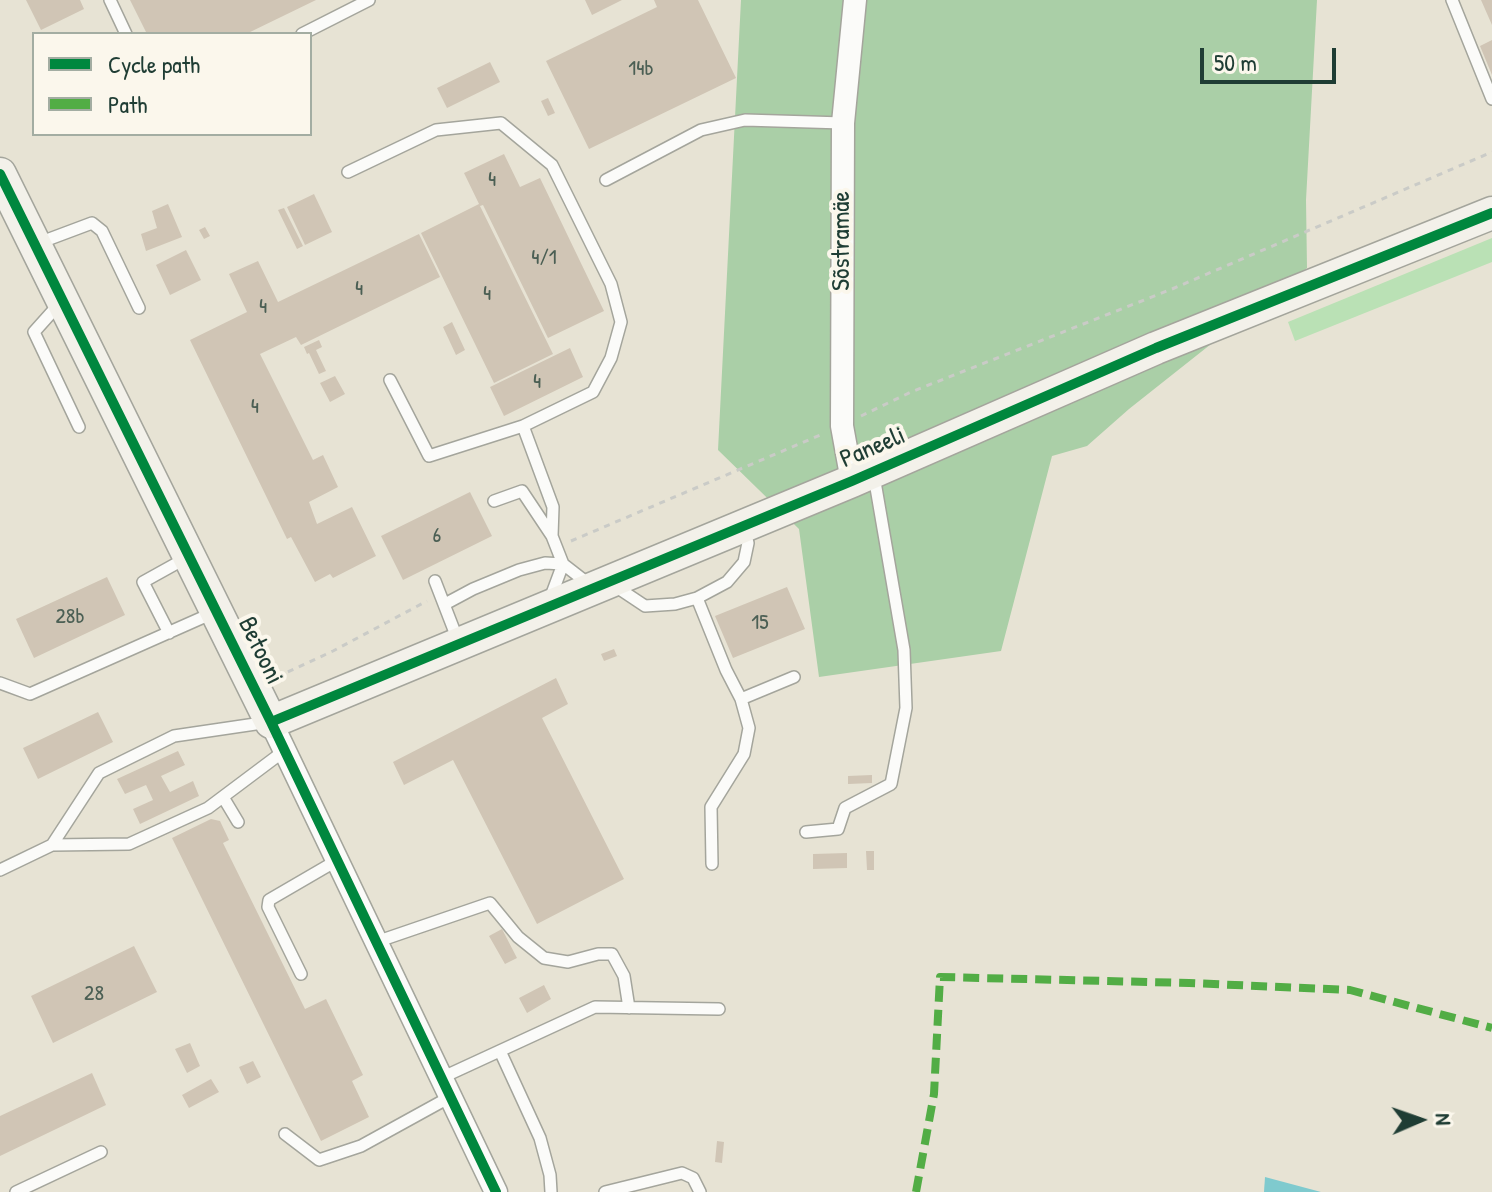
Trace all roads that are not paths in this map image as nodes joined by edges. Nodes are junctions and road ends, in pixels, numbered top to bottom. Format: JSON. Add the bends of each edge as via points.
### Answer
{"nodes":[{"id":1,"x":110,"y":0,"type":"edge"},
{"id":2,"x":369,"y":0,"type":"edge"},
{"id":3,"x":855,"y":0,"type":"edge"},
{"id":4,"x":1452,"y":0,"type":"edge"},
{"id":5,"x":125,"y":32,"type":"edge"},
{"id":6,"x":306,"y":32,"type":"edge"},
{"id":7,"x":1492,"y":99,"type":"edge"},
{"id":8,"x":843,"y":123,"type":"junction"},
{"id":9,"x":348,"y":172,"type":"dead end"},
{"id":10,"x":606,"y":180,"type":"dead end"},
{"id":11,"x":4,"y":191,"type":"edge"},
{"id":12,"x":1492,"y":213,"type":"edge"},
{"id":13,"x":35,"y":244,"type":"junction"},
{"id":14,"x":63,"y":299,"type":"junction"},
{"id":15,"x":139,"y":308,"type":"dead end"},
{"id":16,"x":390,"y":380,"type":"dead end"},
{"id":17,"x":523,"y":426,"type":"junction"},
{"id":18,"x":79,"y":427,"type":"dead end"},
{"id":19,"x":862,"y":477,"type":"junction"},
{"id":20,"x":494,"y":501,"type":"dead end"},
{"id":21,"x":744,"y":526,"type":"junction"},
{"id":22,"x":554,"y":541,"type":"junction"},
{"id":23,"x":189,"y":557,"type":"junction"},
{"id":24,"x":563,"y":564,"type":"junction"},
{"id":25,"x":435,"y":581,"type":"dead end"},
{"id":26,"x":601,"y":584,"type":"junction"},
{"id":27,"x":697,"y":598,"type":"junction"},
{"id":28,"x":443,"y":599,"type":"junction"},
{"id":29,"x":547,"y":607,"type":"junction"},
{"id":30,"x":216,"y":611,"type":"junction"},
{"id":31,"x":169,"y":633,"type":"junction"},
{"id":32,"x":460,"y":643,"type":"junction"},
{"id":33,"x":794,"y":677,"type":"dead end"},
{"id":34,"x":0,"y":683,"type":"edge"},
{"id":35,"x":741,"y":699,"type":"junction"},
{"id":36,"x":271,"y":722,"type":"junction"},
{"id":37,"x":284,"y":751,"type":"junction"},
{"id":38,"x":223,"y":797,"type":"junction"},
{"id":39,"x":238,"y":822,"type":"dead end"},
{"id":40,"x":806,"y":832,"type":"dead end"},
{"id":41,"x":52,"y":845,"type":"junction"},
{"id":42,"x":336,"y":861,"type":"junction"},
{"id":43,"x":712,"y":864,"type":"dead end"},
{"id":44,"x":0,"y":870,"type":"edge"},
{"id":45,"x":375,"y":942,"type":"junction"},
{"id":46,"x":301,"y":974,"type":"dead end"},
{"id":47,"x":629,"y":1008,"type":"junction"},
{"id":48,"x":719,"y":1009,"type":"dead end"},
{"id":49,"x":500,"y":1051,"type":"junction"},
{"id":50,"x":445,"y":1088,"type":"junction"},
{"id":51,"x":285,"y":1134,"type":"dead end"},
{"id":52,"x":101,"y":1152,"type":"dead end"},
{"id":53,"x":16,"y":1192,"type":"edge"},
{"id":54,"x":496,"y":1192,"type":"edge"},
{"id":55,"x":551,"y":1192,"type":"edge"},
{"id":56,"x":605,"y":1192,"type":"edge"},
{"id":57,"x":700,"y":1192,"type":"edge"}],
"edges":[{"from":1,"to":5,"type":"lane"},
{"from":2,"to":6,"type":"lane"},
{"from":3,"to":8,"type":"street","name":"Sõstramäe"},
{"from":4,"to":7,"type":"lane"},
{"from":8,"to":10,"type":"lane","via":[[745,120],[701,130]]},
{"from":8,"to":19,"type":"street","name":"Sõstramäe","via":[[842,426]]},
{"from":9,"to":17,"type":"lane","via":[[436,130],[501,123],[552,165],[611,284],[621,322],[611,358],[593,392]]},
{"from":11,"to":13,"type":"street","name":"Betooni"},
{"from":12,"to":19,"type":"street","name":"Paneeli","via":[[1156,348]]},
{"from":13,"to":14,"type":"street","name":"Betooni"},
{"from":13,"to":15,"type":"lane","via":[[92,223],[102,231]]},
{"from":14,"to":18,"type":"lane","via":[[34,332]]},
{"from":14,"to":23,"type":"street","name":"Betooni"},
{"from":16,"to":17,"type":"lane","via":[[429,456]]},
{"from":17,"to":22,"type":"lane","via":[[553,507]]},
{"from":19,"to":21,"type":"street","name":"Paneeli"},
{"from":19,"to":40,"type":"lane","via":[[904,650],[906,708],[891,784],[845,808],[838,829]]},
{"from":20,"to":22,"type":"lane","via":[[522,491]]},
{"from":21,"to":26,"type":"street","name":"Paneeli"},
{"from":21,"to":27,"type":"lane","via":[[744,562],[727,582]]},
{"from":22,"to":24,"type":"lane"},
{"from":23,"to":30,"type":"street","name":"Betooni"},
{"from":23,"to":31,"type":"lane","via":[[143,582]]},
{"from":24,"to":26,"type":"lane"},
{"from":24,"to":28,"type":"lane","via":[[519,570]]},
{"from":24,"to":29,"type":"lane"},
{"from":25,"to":28,"type":"lane"},
{"from":26,"to":27,"type":"lane","via":[[645,606]]},
{"from":26,"to":29,"type":"street","name":"Paneeli"},
{"from":27,"to":35,"type":"lane"},
{"from":28,"to":32,"type":"lane"},
{"from":29,"to":32,"type":"street","name":"Paneeli"},
{"from":30,"to":31,"type":"lane"},
{"from":30,"to":36,"type":"street","name":"Betooni"},
{"from":31,"to":34,"type":"lane","via":[[30,694]]},
{"from":32,"to":36,"type":"street","name":"Paneeli"},
{"from":33,"to":35,"type":"lane"},
{"from":35,"to":43,"type":"lane","via":[[749,728],[744,754],[711,807]]},
{"from":36,"to":37,"type":"street","name":"Betooni"},
{"from":36,"to":41,"type":"lane","via":[[174,736],[99,773]]},
{"from":37,"to":38,"type":"lane"},
{"from":37,"to":42,"type":"street","name":"Betooni"},
{"from":38,"to":39,"type":"lane"},
{"from":38,"to":41,"type":"lane","via":[[129,844]]},
{"from":41,"to":44,"type":"lane"},
{"from":42,"to":45,"type":"street","name":"Betooni"},
{"from":42,"to":46,"type":"lane","via":[[269,900]]},
{"from":45,"to":47,"type":"lane","via":[[490,903],[544,958],[568,962],[612,954],[624,976]]},
{"from":45,"to":50,"type":"street","name":"Betooni"},
{"from":47,"to":48,"type":"lane"},
{"from":47,"to":49,"type":"lane","via":[[595,1007]]},
{"from":49,"to":50,"type":"lane"},
{"from":49,"to":55,"type":"lane","via":[[540,1138]]},
{"from":50,"to":51,"type":"lane","via":[[361,1146],[319,1160]]},
{"from":50,"to":54,"type":"street","name":"Betooni"},
{"from":52,"to":53,"type":"lane"},
{"from":56,"to":57,"type":"lane","via":[[682,1173],[693,1178]]}]}
